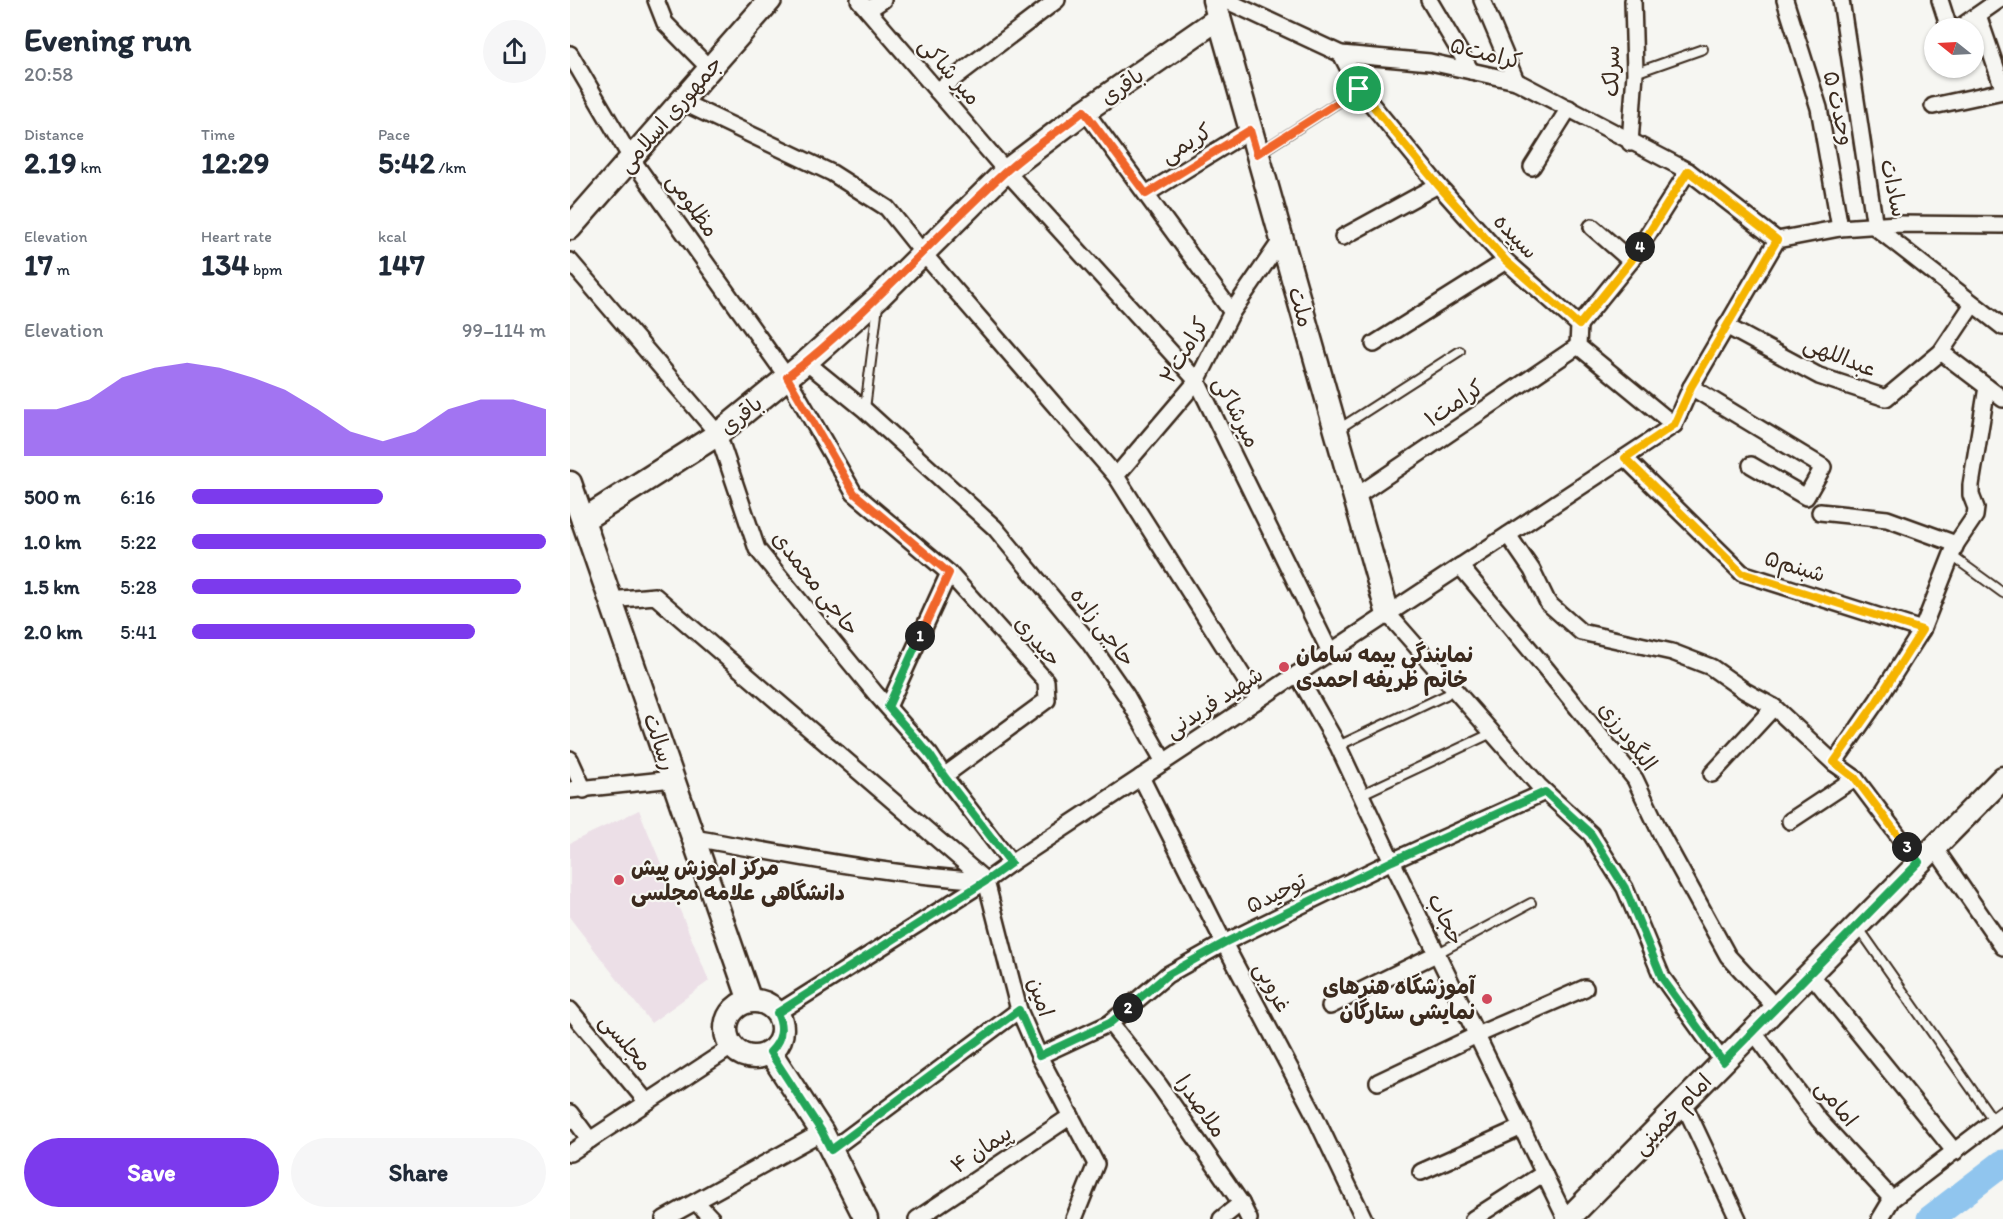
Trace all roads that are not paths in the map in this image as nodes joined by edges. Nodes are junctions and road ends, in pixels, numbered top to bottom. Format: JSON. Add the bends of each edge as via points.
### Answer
{"nodes":[{"id":1,"x":656,"y":0,"type":"edge"},
{"id":2,"x":770,"y":0,"type":"edge"},
{"id":3,"x":883,"y":0,"type":"edge"},
{"id":4,"x":1057,"y":0,"type":"edge"},
{"id":5,"x":1429,"y":0,"type":"edge"},
{"id":6,"x":1482,"y":0,"type":"edge"},
{"id":7,"x":1633,"y":0,"type":"edge"},
{"id":8,"x":1785,"y":0,"type":"edge"},
{"id":9,"x":1841,"y":0,"type":"edge"},
{"id":10,"x":1940,"y":0,"type":"edge"},
{"id":11,"x":1999,"y":0,"type":"edge"},
{"id":12,"x":864,"y":5,"type":"edge"},
{"id":13,"x":1219,"y":6,"type":"edge"},
{"id":14,"x":1978,"y":15,"type":"junction"},
{"id":15,"x":1946,"y":18,"type":"edge"},
{"id":16,"x":1974,"y":18,"type":"edge"},
{"id":17,"x":1703,"y":49,"type":"dead end"},
{"id":18,"x":570,"y":54,"type":"edge"},
{"id":19,"x":1341,"y":54,"type":"junction"},
{"id":20,"x":709,"y":68,"type":"junction"},
{"id":21,"x":1471,"y":71,"type":"junction"},
{"id":22,"x":1635,"y":73,"type":"junction"},
{"id":23,"x":1516,"y":81,"type":"junction"},
{"id":24,"x":1359,"y":89,"type":"junction"},
{"id":25,"x":2003,"y":90,"type":"edge"},
{"id":26,"x":937,"y":91,"type":"junction"},
{"id":27,"x":681,"y":101,"type":"junction"},
{"id":28,"x":1933,"y":106,"type":"dead end"},
{"id":29,"x":1569,"y":108,"type":"junction"},
{"id":30,"x":1084,"y":111,"type":"junction"},
{"id":31,"x":1250,"y":130,"type":"junction"},
{"id":32,"x":1630,"y":142,"type":"junction"},
{"id":33,"x":1257,"y":154,"type":"junction"},
{"id":34,"x":631,"y":158,"type":"junction"},
{"id":35,"x":1532,"y":167,"type":"dead end"},
{"id":36,"x":1006,"y":171,"type":"junction"},
{"id":37,"x":1688,"y":171,"type":"junction"},
{"id":38,"x":1438,"y":185,"type":"junction"},
{"id":39,"x":1146,"y":194,"type":"junction"},
{"id":40,"x":2003,"y":225,"type":"edge"},
{"id":41,"x":1592,"y":227,"type":"dead end"},
{"id":42,"x":1875,"y":227,"type":"junction"},
{"id":43,"x":570,"y":228,"type":"edge"},
{"id":44,"x":1840,"y":228,"type":"junction"},
{"id":45,"x":1343,"y":237,"type":"dead end"},
{"id":46,"x":1282,"y":240,"type":"junction"},
{"id":47,"x":1777,"y":240,"type":"junction"},
{"id":48,"x":923,"y":253,"type":"junction"},
{"id":49,"x":570,"y":261,"type":"edge"},
{"id":50,"x":1506,"y":261,"type":"junction"},
{"id":51,"x":1631,"y":261,"type":"junction"},
{"id":52,"x":879,"y":297,"type":"junction"},
{"id":53,"x":1973,"y":304,"type":"junction"},
{"id":54,"x":1232,"y":312,"type":"junction"},
{"id":55,"x":1579,"y":325,"type":"junction"},
{"id":56,"x":1726,"y":326,"type":"junction"},
{"id":57,"x":2003,"y":327,"type":"edge"},
{"id":58,"x":1374,"y":344,"type":"dead end"},
{"id":59,"x":1578,"y":346,"type":"junction"},
{"id":60,"x":1460,"y":351,"type":"dead end"},
{"id":61,"x":1941,"y":352,"type":"junction"},
{"id":62,"x":806,"y":362,"type":"junction"},
{"id":63,"x":787,"y":377,"type":"junction"},
{"id":64,"x":1197,"y":381,"type":"junction"},
{"id":65,"x":1691,"y":387,"type":"junction"},
{"id":66,"x":1987,"y":387,"type":"junction"},
{"id":67,"x":2003,"y":399,"type":"edge"},
{"id":68,"x":865,"y":410,"type":"junction"},
{"id":69,"x":1674,"y":425,"type":"junction"},
{"id":70,"x":1336,"y":430,"type":"junction"},
{"id":71,"x":718,"y":434,"type":"junction"},
{"id":72,"x":1625,"y":458,"type":"junction"},
{"id":73,"x":1751,"y":465,"type":"dead end"},
{"id":74,"x":1116,"y":476,"type":"junction"},
{"id":75,"x":570,"y":483,"type":"edge"},
{"id":76,"x":1355,"y":497,"type":"junction"},
{"id":77,"x":1820,"y":512,"type":"dead end"},
{"id":78,"x":583,"y":520,"type":"junction"},
{"id":79,"x":1508,"y":535,"type":"junction"},
{"id":80,"x":1954,"y":550,"type":"junction"},
{"id":81,"x":1460,"y":566,"type":"junction"},
{"id":82,"x":949,"y":573,"type":"junction"},
{"id":83,"x":2003,"y":593,"type":"edge"},
{"id":84,"x":610,"y":600,"type":"junction"},
{"id":85,"x":1388,"y":614,"type":"junction"},
{"id":86,"x":1922,"y":630,"type":"junction"},
{"id":87,"x":1330,"y":652,"type":"junction"},
{"id":88,"x":1297,"y":674,"type":"junction"},
{"id":89,"x":1446,"y":695,"type":"dead end"},
{"id":90,"x":1258,"y":700,"type":"junction"},
{"id":91,"x":888,"y":707,"type":"junction"},
{"id":92,"x":1774,"y":707,"type":"junction"},
{"id":93,"x":1492,"y":732,"type":"junction"},
{"id":94,"x":1338,"y":746,"type":"junction"},
{"id":95,"x":570,"y":759,"type":"edge"},
{"id":96,"x":1164,"y":762,"type":"junction"},
{"id":97,"x":1834,"y":762,"type":"junction"},
{"id":98,"x":1712,"y":774,"type":"dead end"},
{"id":99,"x":944,"y":776,"type":"junction"},
{"id":100,"x":1141,"y":777,"type":"junction"},
{"id":101,"x":1855,"y":778,"type":"junction"},
{"id":102,"x":2003,"y":778,"type":"edge"},
{"id":103,"x":673,"y":779,"type":"junction"},
{"id":104,"x":577,"y":790,"type":"edge"},
{"id":105,"x":1545,"y":792,"type":"junction"},
{"id":106,"x":1360,"y":795,"type":"junction"},
{"id":107,"x":1790,"y":821,"type":"dead end"},
{"id":108,"x":693,"y":838,"type":"junction"},
{"id":109,"x":1927,"y":855,"type":"junction"},
{"id":110,"x":1392,"y":861,"type":"junction"},
{"id":111,"x":1011,"y":863,"type":"junction"},
{"id":112,"x":986,"y":881,"type":"junction"},
{"id":113,"x":1531,"y":903,"type":"dead end"},
{"id":114,"x":1857,"y":926,"type":"junction"},
{"id":115,"x":1224,"y":943,"type":"junction"},
{"id":116,"x":2003,"y":947,"type":"edge"},
{"id":117,"x":1438,"y":953,"type":"junction"},
{"id":118,"x":1810,"y":973,"type":"junction"},
{"id":119,"x":1585,"y":988,"type":"dead end"},
{"id":120,"x":750,"y":1001,"type":"junction"},
{"id":121,"x":1330,"y":1006,"type":"dead end"},
{"id":122,"x":1776,"y":1008,"type":"junction"},
{"id":123,"x":570,"y":1010,"type":"edge"},
{"id":124,"x":1019,"y":1010,"type":"junction"},
{"id":125,"x":777,"y":1013,"type":"junction"},
{"id":126,"x":1110,"y":1023,"type":"junction"},
{"id":127,"x":1753,"y":1031,"type":"junction"},
{"id":128,"x":1477,"y":1035,"type":"junction"},
{"id":129,"x":733,"y":1046,"type":"junction"},
{"id":130,"x":770,"y":1052,"type":"junction"},
{"id":131,"x":1039,"y":1056,"type":"junction"},
{"id":132,"x":1723,"y":1062,"type":"junction"},
{"id":133,"x":1378,"y":1082,"type":"dead end"},
{"id":134,"x":647,"y":1102,"type":"junction"},
{"id":135,"x":1683,"y":1102,"type":"junction"},
{"id":136,"x":570,"y":1113,"type":"edge"},
{"id":137,"x":1071,"y":1116,"type":"junction"},
{"id":138,"x":1999,"y":1118,"type":"edge"},
{"id":139,"x":1522,"y":1127,"type":"junction"},
{"id":140,"x":590,"y":1140,"type":"junction"},
{"id":141,"x":826,"y":1141,"type":"junction"},
{"id":142,"x":1955,"y":1152,"type":"junction"},
{"id":143,"x":570,"y":1153,"type":"edge"},
{"id":144,"x":1421,"y":1172,"type":"dead end"},
{"id":145,"x":1544,"y":1173,"type":"junction"},
{"id":146,"x":1892,"y":1199,"type":"junction"},
{"id":147,"x":696,"y":1202,"type":"junction"},
{"id":148,"x":1241,"y":1203,"type":"junction"},
{"id":149,"x":664,"y":1219,"type":"edge"},
{"id":150,"x":712,"y":1219,"type":"edge"},
{"id":151,"x":866,"y":1219,"type":"edge"},
{"id":152,"x":917,"y":1219,"type":"edge"},
{"id":153,"x":1075,"y":1219,"type":"edge"},
{"id":154,"x":1221,"y":1219,"type":"edge"},
{"id":155,"x":1249,"y":1219,"type":"edge"},
{"id":156,"x":1364,"y":1219,"type":"edge"},
{"id":157,"x":1473,"y":1219,"type":"edge"},
{"id":158,"x":1567,"y":1219,"type":"edge"},
{"id":159,"x":1738,"y":1219,"type":"edge"},
{"id":160,"x":1880,"y":1219,"type":"edge"}],
"edges":[{"from":1,"to":20,"type":"street","via":[[665,23]]},
{"from":2,"to":20,"type":"street","name":"جمهوری اسلامی"},
{"from":3,"to":12,"type":"street"},
{"from":4,"to":26,"type":"street"},
{"from":5,"to":21,"type":"street"},
{"from":6,"to":23,"type":"street"},
{"from":7,"to":22,"type":"street","name":"سرلک"},
{"from":8,"to":44,"type":"street","name":"وحدت ۵","via":[[1819,108]]},
{"from":9,"to":42,"type":"street","name":"سادات"},
{"from":10,"to":15,"type":"street"},
{"from":11,"to":14,"type":"street"},
{"from":12,"to":26,"type":"street","name":"میر شاکی"},
{"from":13,"to":19,"type":"street","name":"کرامت۵"},
{"from":13,"to":30,"type":"street","name":"باقری"},
{"from":13,"to":31,"type":"street","name":"ملت"},
{"from":14,"to":16,"type":"street"},
{"from":14,"to":25,"type":"street"},
{"from":17,"to":22,"type":"lane"},
{"from":18,"to":34,"type":"street","name":"مظلومی"},
{"from":19,"to":21,"type":"street","name":"کرامت۵","via":[[1430,62]]},
{"from":19,"to":24,"type":"street","name":"سپیده"},
{"from":20,"to":27,"type":"street","name":"جمهوری اسلامی"},
{"from":21,"to":23,"type":"street","name":"کرامت۵"},
{"from":22,"to":32,"type":"street","name":"سرلک"},
{"from":23,"to":29,"type":"street","name":"کرامت۵"},
{"from":24,"to":33,"type":"lane"},
{"from":24,"to":38,"type":"street","name":"سپیده"},
{"from":25,"to":28,"type":"street"},
{"from":26,"to":36,"type":"street","name":"میر شاکی"},
{"from":27,"to":34,"type":"street","name":"جمهوری اسلامی"},
{"from":27,"to":48,"type":"street","via":[[832,173],[887,208]]},
{"from":29,"to":32,"type":"street","name":"کرامت۵"},
{"from":29,"to":35,"type":"street"},
{"from":30,"to":36,"type":"street","name":"باقری"},
{"from":30,"to":39,"type":"street"},
{"from":31,"to":33,"type":"street","name":"ملت"},
{"from":31,"to":39,"type":"street","name":"کریمی"},
{"from":32,"to":37,"type":"street","name":"کرامت۵"},
{"from":33,"to":46,"type":"street","name":"ملت"},
{"from":34,"to":43,"type":"street","name":"جمهوری اسلامی"},
{"from":34,"to":63,"type":"street","name":"مظلومی"},
{"from":36,"to":48,"type":"street","name":"باقری"},
{"from":36,"to":64,"type":"street","name":"میرشاکی"},
{"from":37,"to":47,"type":"street","name":"کرامت۵"},
{"from":37,"to":51,"type":"street"},
{"from":38,"to":45,"type":"street"},
{"from":38,"to":50,"type":"street","name":"سپیده"},
{"from":39,"to":54,"type":"street"},
{"from":40,"to":42,"type":"street"},
{"from":41,"to":51,"type":"street"},
{"from":42,"to":44,"type":"street"},
{"from":42,"to":53,"type":"street","name":"سادات"},
{"from":44,"to":47,"type":"street"},
{"from":46,"to":54,"type":"street","name":"کرامت۲"},
{"from":46,"to":70,"type":"street","name":"ملت"},
{"from":47,"to":56,"type":"street"},
{"from":48,"to":52,"type":"street","name":"باقری"},
{"from":48,"to":74,"type":"street"},
{"from":49,"to":71,"type":"street","name":"حاجی محمدی"},
{"from":50,"to":55,"type":"street","name":"سپیده"},
{"from":50,"to":58,"type":"street"},
{"from":51,"to":55,"type":"street"},
{"from":52,"to":62,"type":"street","name":"باقری"},
{"from":52,"to":68,"type":"lane"},
{"from":53,"to":57,"type":"street","name":"سادات"},
{"from":53,"to":61,"type":"street","name":"عبداللهی"},
{"from":54,"to":64,"type":"street","name":"کرامت۲"},
{"from":55,"to":59,"type":"street"},
{"from":56,"to":61,"type":"street","name":"عبداللهی","via":[[1819,376],[1886,398]]},
{"from":56,"to":65,"type":"street"},
{"from":59,"to":69,"type":"street"},
{"from":59,"to":76,"type":"street","name":"کرامت۱"},
{"from":60,"to":70,"type":"lane"},
{"from":61,"to":66,"type":"street"},
{"from":62,"to":63,"type":"street","name":"باقری"},
{"from":62,"to":68,"type":"street","name":"حاجی زاده"},
{"from":63,"to":71,"type":"street","name":"باقری"},
{"from":63,"to":82,"type":"street","name":"مظلومی","via":[[854,493]]},
{"from":64,"to":74,"type":"street","name":"کرامت۲"},
{"from":64,"to":87,"type":"street","name":"میرشاکی"},
{"from":65,"to":69,"type":"street"},
{"from":65,"to":73,"type":"street","via":[[1823,467],[1806,497]]},
{"from":66,"to":67,"type":"street"},
{"from":66,"to":80,"type":"street","via":[[1971,484],[1975,516]]},
{"from":68,"to":96,"type":"street","name":"حاجی زاده","via":[[995,528],[1089,642]]},
{"from":69,"to":72,"type":"street","name":"شهید فریدنی"},
{"from":70,"to":76,"type":"street","name":"ملت"},
{"from":71,"to":78,"type":"street","name":"باقری"},
{"from":71,"to":91,"type":"street","name":"حاجی محمدی","via":[[757,549]]},
{"from":72,"to":79,"type":"street","name":"شهید فریدنی"},
{"from":72,"to":86,"type":"street","name":"شبنم۵","via":[[1742,573]]},
{"from":74,"to":90,"type":"street"},
{"from":75,"to":78,"type":"street","name":"رسالت"},
{"from":76,"to":85,"type":"street","name":"ملت"},
{"from":77,"to":80,"type":"street","via":[[1887,519]]},
{"from":78,"to":84,"type":"street","name":"رسالت"},
{"from":79,"to":81,"type":"street","name":"شهید فریدنی"},
{"from":79,"to":92,"type":"street","via":[[1548,603],[1581,632],[1671,652],[1711,667]]},
{"from":80,"to":83,"type":"lane"},
{"from":80,"to":86,"type":"street"},
{"from":81,"to":85,"type":"street","name":"شهید فریدنی"},
{"from":81,"to":122,"type":"street","name":"الیگودرزی","via":[[1635,778],[1728,956]]},
{"from":82,"to":91,"type":"street"},
{"from":82,"to":99,"type":"street","name":"حیدری","via":[[1046,681],[1047,700]]},
{"from":84,"to":103,"type":"street","name":"رسالت"},
{"from":84,"to":112,"type":"street","via":[[655,596]]},
{"from":85,"to":87,"type":"street","name":"شهید فریدنی"},
{"from":85,"to":93,"type":"street"},
{"from":86,"to":97,"type":"street"},
{"from":87,"to":88,"type":"street","name":"شهید فریدنی"},
{"from":88,"to":90,"type":"street","name":"شهید فریدنی"},
{"from":88,"to":94,"type":"street","name":"حجاب"},
{"from":89,"to":94,"type":"lane"},
{"from":90,"to":96,"type":"street","name":"شهید فریدنی"},
{"from":91,"to":99,"type":"street","name":"حاجی محمدی"},
{"from":92,"to":97,"type":"street"},
{"from":92,"to":98,"type":"street"},
{"from":93,"to":105,"type":"street"},
{"from":93,"to":106,"type":"lane"},
{"from":94,"to":106,"type":"street","name":"حجاب"},
{"from":95,"to":104,"type":"street"},
{"from":96,"to":100,"type":"street","name":"شهید فریدنی"},
{"from":97,"to":101,"type":"street"},
{"from":99,"to":111,"type":"street","name":"حاجی محمدی"},
{"from":100,"to":111,"type":"street","name":"شهید فریدنی"},
{"from":100,"to":115,"type":"street","name":"غروبی"},
{"from":101,"to":107,"type":"street"},
{"from":101,"to":109,"type":"street"},
{"from":102,"to":109,"type":"street","name":"امام خمینی"},
{"from":103,"to":104,"type":"street"},
{"from":103,"to":108,"type":"street","name":"رسالت"},
{"from":105,"to":110,"type":"street","name":"توحید۵"},
{"from":105,"to":132,"type":"street","via":[[1591,834],[1625,888],[1662,978]]},
{"from":106,"to":110,"type":"street","name":"حجاب"},
{"from":108,"to":112,"type":"street","via":[[864,869]]},
{"from":108,"to":120,"type":"street","name":"رسالت"},
{"from":109,"to":114,"type":"street","name":"امام خمینی"},
{"from":109,"to":116,"type":"street"},
{"from":110,"to":115,"type":"street","name":"توحید۵"},
{"from":110,"to":117,"type":"street","name":"حجاب"},
{"from":111,"to":112,"type":"street","name":"شهید فریدنی"},
{"from":112,"to":124,"type":"street","name":"امین"},
{"from":112,"to":125,"type":"street","name":"شهید فریدنی"},
{"from":113,"to":117,"type":"lane"},
{"from":114,"to":118,"type":"street","name":"امام خمینی"},
{"from":114,"to":138,"type":"lane"},
{"from":115,"to":126,"type":"street","name":"توحید۵","via":[[1167,975]]},
{"from":115,"to":156,"type":"street","name":"غروبی"},
{"from":117,"to":121,"type":"street"},
{"from":117,"to":128,"type":"street","name":"حجاب"},
{"from":118,"to":122,"type":"street","name":"امام خمینی"},
{"from":118,"to":142,"type":"street"},
{"from":119,"to":128,"type":"street"},
{"from":120,"to":125,"type":"street","via":[[765,1003]]},
{"from":120,"to":129,"type":"street","via":[[741,1004],[728,1019],[726,1028]]},
{"from":122,"to":127,"type":"street","name":"امام خمینی"},
{"from":123,"to":134,"type":"street","name":"مجلسی"},
{"from":124,"to":131,"type":"street","name":"امین"},
{"from":124,"to":141,"type":"street"},
{"from":125,"to":130,"type":"street","via":[[782,1029],[777,1046]]},
{"from":126,"to":131,"type":"street","name":"توحید۵"},
{"from":126,"to":148,"type":"street","name":"ملاصدرا","via":[[1159,1085]]},
{"from":127,"to":132,"type":"street","name":"امام خمینی"},
{"from":127,"to":146,"type":"street","name":"امامی","via":[[1819,1120]]},
{"from":128,"to":133,"type":"street"},
{"from":128,"to":139,"type":"street","name":"حجاب"},
{"from":129,"to":130,"type":"street","via":[[746,1056]]},
{"from":129,"to":134,"type":"street"},
{"from":130,"to":141,"type":"street"},
{"from":131,"to":137,"type":"street","name":"امین"},
{"from":132,"to":135,"type":"street","name":"امام خمینی"},
{"from":134,"to":140,"type":"street"},
{"from":135,"to":158,"type":"street","name":"امام خمینی"},
{"from":135,"to":159,"type":"street"},
{"from":136,"to":140,"type":"street"},
{"from":137,"to":152,"type":"street","name":"پیمان ۴"},
{"from":137,"to":153,"type":"street","name":"امین","via":[[1096,1164]]},
{"from":138,"to":142,"type":"street"},
{"from":139,"to":144,"type":"street"},
{"from":139,"to":145,"type":"street","name":"حجاب"},
{"from":140,"to":143,"type":"street"},
{"from":141,"to":147,"type":"street"},
{"from":141,"to":151,"type":"street"},
{"from":142,"to":146,"type":"street"},
{"from":145,"to":157,"type":"street"},
{"from":145,"to":158,"type":"street","name":"حجاب"},
{"from":146,"to":160,"type":"street"},
{"from":147,"to":149,"type":"street"},
{"from":147,"to":150,"type":"street"},
{"from":148,"to":154,"type":"street"},
{"from":148,"to":155,"type":"street","name":"ملاصدرا"}]}
